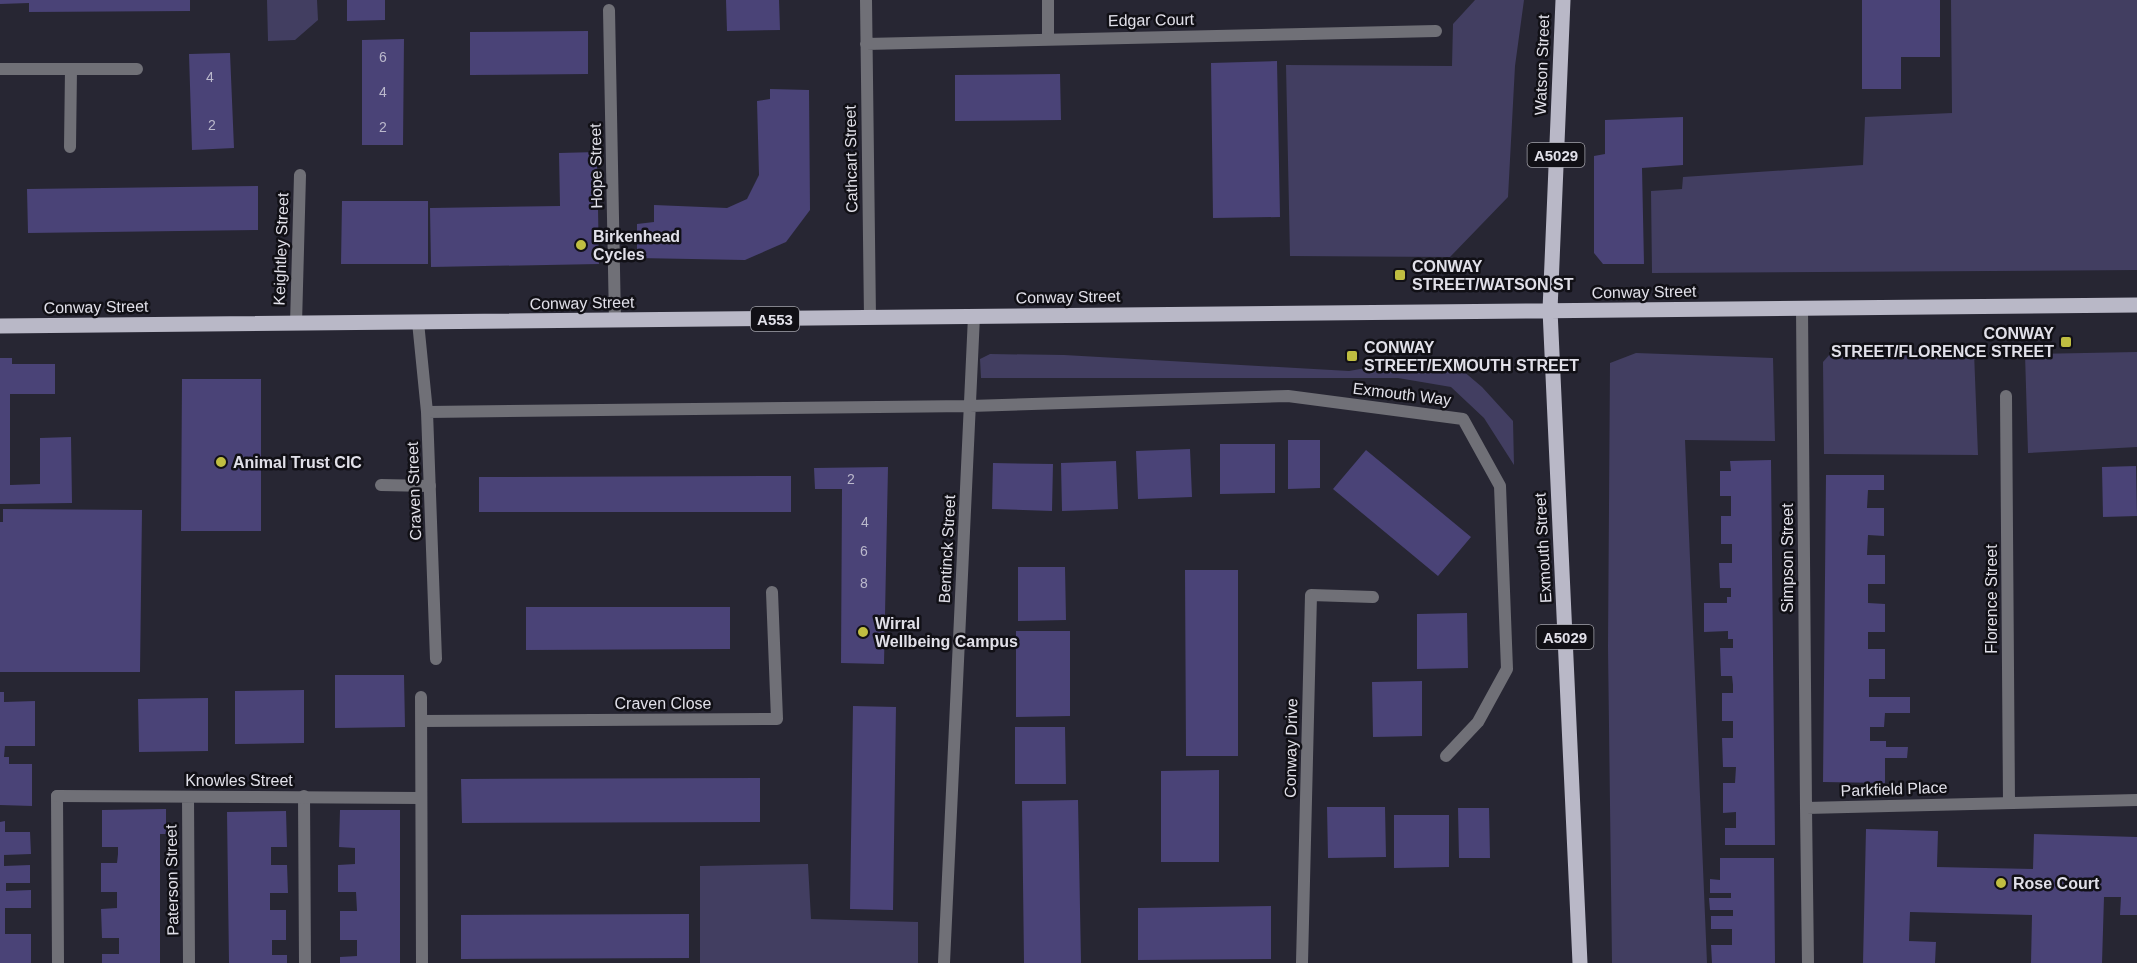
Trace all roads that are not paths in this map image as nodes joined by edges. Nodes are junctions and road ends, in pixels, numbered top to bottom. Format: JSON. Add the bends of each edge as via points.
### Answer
{"nodes":[{"id":1,"x":866,"y":0,"type":"edge"},
{"id":2,"x":1048,"y":0,"type":"edge"},
{"id":3,"x":1563,"y":0,"type":"edge"},
{"id":4,"x":609,"y":10,"type":"dead end"},
{"id":5,"x":1436,"y":31,"type":"dead end"},
{"id":6,"x":1048,"y":39,"type":"junction"},
{"id":7,"x":866,"y":44,"type":"junction"},
{"id":8,"x":0,"y":69,"type":"edge"},
{"id":9,"x":71,"y":69,"type":"junction"},
{"id":10,"x":137,"y":69,"type":"dead end"},
{"id":11,"x":70,"y":147,"type":"dead end"},
{"id":12,"x":300,"y":175,"type":"dead end"},
{"id":13,"x":2137,"y":305,"type":"edge"},
{"id":14,"x":1802,"y":308,"type":"junction"},
{"id":15,"x":1550,"y":310,"type":"junction"},
{"id":16,"x":974,"y":316,"type":"junction"},
{"id":17,"x":870,"y":318,"type":"junction"},
{"id":18,"x":615,"y":321,"type":"junction"},
{"id":19,"x":418,"y":322,"type":"junction"},
{"id":20,"x":296,"y":324,"type":"junction"},
{"id":21,"x":0,"y":326,"type":"edge"},
{"id":22,"x":2006,"y":396,"type":"dead end"},
{"id":23,"x":970,"y":406,"type":"junction"},
{"id":24,"x":427,"y":412,"type":"junction"},
{"id":25,"x":381,"y":485,"type":"dead end"},
{"id":26,"x":430,"y":486,"type":"junction"},
{"id":27,"x":772,"y":592,"type":"dead end"},
{"id":28,"x":1373,"y":597,"type":"dead end"},
{"id":29,"x":436,"y":659,"type":"dead end"},
{"id":30,"x":421,"y":697,"type":"dead end"},
{"id":31,"x":421,"y":720,"type":"junction"},
{"id":32,"x":1446,"y":756,"type":"dead end"},
{"id":33,"x":188,"y":796,"type":"junction"},
{"id":34,"x":304,"y":796,"type":"junction"},
{"id":35,"x":421,"y":798,"type":"junction"},
{"id":36,"x":2137,"y":800,"type":"edge"},
{"id":37,"x":2009,"y":803,"type":"junction"},
{"id":38,"x":1806,"y":808,"type":"junction"},
{"id":39,"x":58,"y":963,"type":"edge"},
{"id":40,"x":189,"y":963,"type":"edge"},
{"id":41,"x":305,"y":963,"type":"edge"},
{"id":42,"x":422,"y":963,"type":"edge"},
{"id":43,"x":944,"y":963,"type":"edge"},
{"id":44,"x":1302,"y":963,"type":"edge"},
{"id":45,"x":1580,"y":963,"type":"edge"},
{"id":46,"x":1808,"y":963,"type":"edge"}],
"edges":[{"from":1,"to":7,"type":"street","name":"Cathcart Street"},
{"from":2,"to":6,"type":"street"},
{"from":3,"to":15,"type":"main road","name":"Watson Street","number":"A5029"},
{"from":4,"to":18,"type":"street","name":"Hope Street"},
{"from":5,"to":6,"type":"street","name":"Edgar Court"},
{"from":6,"to":7,"type":"street","name":"Edgar Court"},
{"from":7,"to":17,"type":"street","name":"Cathcart Street"},
{"from":8,"to":9,"type":"street"},
{"from":9,"to":10,"type":"street"},
{"from":9,"to":11,"type":"street"},
{"from":12,"to":20,"type":"street","name":"Keightley Street"},
{"from":13,"to":14,"type":"main road","name":"Conway Street","number":"A553"},
{"from":14,"to":15,"type":"main road","name":"Conway Street","number":"A553"},
{"from":14,"to":38,"type":"street","name":"Simpson Street"},
{"from":15,"to":16,"type":"main road","name":"Conway Street","number":"A553"},
{"from":15,"to":45,"type":"main road","name":"Exmouth Street","number":"A5029"},
{"from":16,"to":17,"type":"main road","name":"Conway Street","number":"A553"},
{"from":16,"to":23,"type":"street","name":"Bentinck Street"},
{"from":17,"to":18,"type":"main road","name":"Conway Street","number":"A553"},
{"from":18,"to":19,"type":"main road","name":"Conway Street","number":"A553"},
{"from":19,"to":20,"type":"main road","name":"Conway Street","number":"A553"},
{"from":19,"to":24,"type":"street","name":"Craven Street"},
{"from":20,"to":21,"type":"main road","name":"Conway Street","number":"A553"},
{"from":22,"to":37,"type":"street","name":"Florence Street"},
{"from":23,"to":24,"type":"street"},
{"from":23,"to":32,"type":"street","name":"Exmouth Way","via":[[1288,396],[1463,419],[1500,486],[1507,669],[1478,722]]},
{"from":23,"to":43,"type":"street","name":"Bentinck Street"},
{"from":24,"to":26,"type":"street","name":"Craven Street"},
{"from":25,"to":26,"type":"street"},
{"from":26,"to":29,"type":"street","name":"Craven Street"},
{"from":27,"to":31,"type":"street","name":"Craven Close","via":[[777,720]]},
{"from":28,"to":44,"type":"street","name":"Conway Drive","via":[[1311,595]]},
{"from":30,"to":31,"type":"street"},
{"from":31,"to":35,"type":"street"},
{"from":33,"to":34,"type":"street","name":"Knowles Street"},
{"from":33,"to":39,"type":"street","name":"Knowles Street","via":[[57,796]]},
{"from":33,"to":40,"type":"street","name":"Paterson Street"},
{"from":34,"to":35,"type":"street","name":"Knowles Street"},
{"from":34,"to":41,"type":"street"},
{"from":35,"to":42,"type":"street"},
{"from":36,"to":37,"type":"street","name":"Parkfield Place"},
{"from":37,"to":38,"type":"street","name":"Parkfield Place"},
{"from":38,"to":46,"type":"street"}]}
